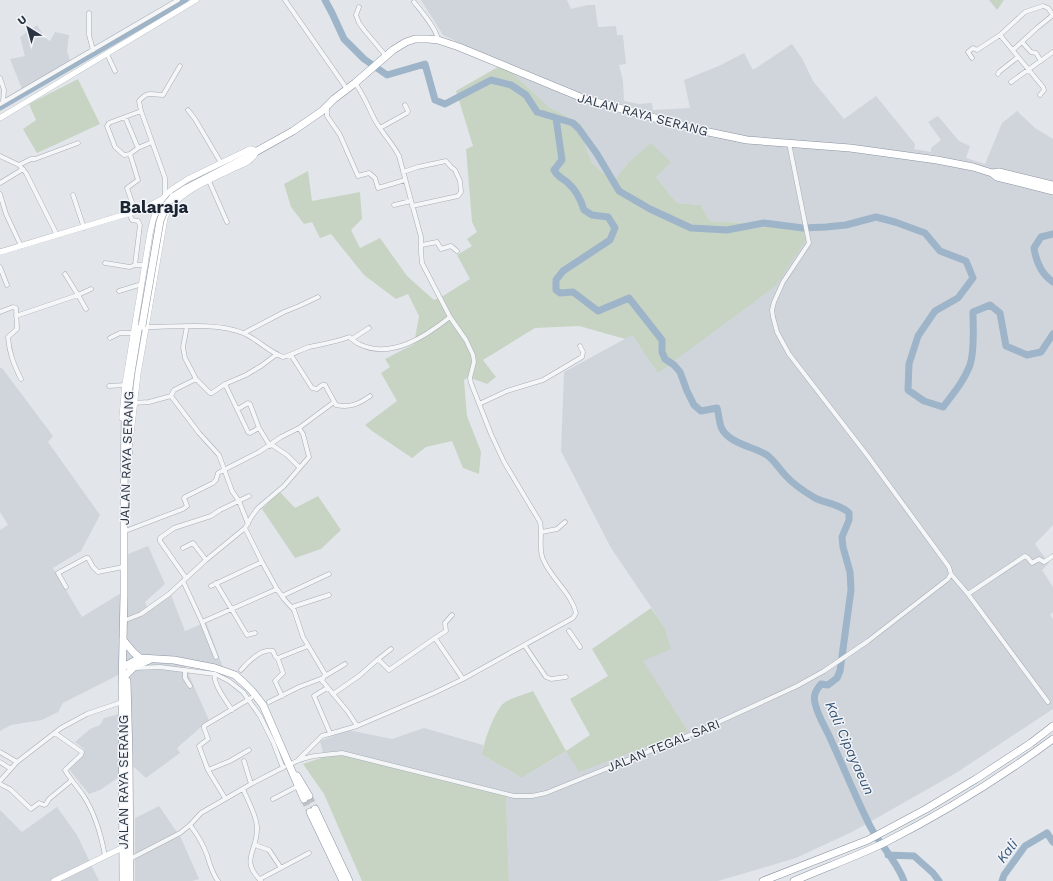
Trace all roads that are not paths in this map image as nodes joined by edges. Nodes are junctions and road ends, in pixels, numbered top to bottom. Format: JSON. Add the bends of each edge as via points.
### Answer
{"nodes":[{"id":1,"x":178,"y":0,"type":"edge"},
{"id":2,"x":196,"y":0,"type":"edge"},
{"id":3,"x":285,"y":0,"type":"edge"},
{"id":4,"x":414,"y":2,"type":"dead end"},
{"id":5,"x":359,"y":7,"type":"dead end"},
{"id":6,"x":89,"y":13,"type":"dead end"},
{"id":7,"x":1053,"y":15,"type":"edge"},
{"id":8,"x":1000,"y":35,"type":"junction"},
{"id":9,"x":438,"y":40,"type":"junction"},
{"id":10,"x":1022,"y":42,"type":"junction"},
{"id":11,"x":93,"y":50,"type":"junction"},
{"id":12,"x":1013,"y":50,"type":"junction"},
{"id":13,"x":1053,"y":52,"type":"edge"},
{"id":14,"x":107,"y":54,"type":"junction"},
{"id":15,"x":384,"y":57,"type":"junction"},
{"id":16,"x":1018,"y":57,"type":"junction"},
{"id":17,"x":972,"y":58,"type":"dead end"},
{"id":18,"x":1041,"y":60,"type":"junction"},
{"id":19,"x":180,"y":66,"type":"dead end"},
{"id":20,"x":1029,"y":70,"type":"junction"},
{"id":21,"x":116,"y":71,"type":"dead end"},
{"id":22,"x":998,"y":74,"type":"dead end"},
{"id":23,"x":0,"y":78,"type":"edge"},
{"id":24,"x":357,"y":80,"type":"junction"},
{"id":25,"x":1011,"y":82,"type":"dead end"},
{"id":26,"x":347,"y":89,"type":"junction"},
{"id":27,"x":1040,"y":95,"type":"dead end"},
{"id":28,"x":2,"y":103,"type":"edge"},
{"id":29,"x":405,"y":105,"type":"dead end"},
{"id":30,"x":326,"y":107,"type":"junction"},
{"id":31,"x":188,"y":110,"type":"dead end"},
{"id":32,"x":140,"y":111,"type":"junction"},
{"id":33,"x":125,"y":117,"type":"junction"},
{"id":34,"x":0,"y":118,"type":"edge"},
{"id":35,"x":380,"y":128,"type":"junction"},
{"id":36,"x":152,"y":142,"type":"junction"},
{"id":37,"x":78,"y":143,"type":"dead end"},
{"id":38,"x":789,"y":143,"type":"junction"},
{"id":39,"x":138,"y":148,"type":"junction"},
{"id":40,"x":255,"y":151,"type":"junction"},
{"id":41,"x":130,"y":154,"type":"junction"},
{"id":42,"x":0,"y":156,"type":"edge"},
{"id":43,"x":221,"y":163,"type":"junction"},
{"id":44,"x":19,"y":165,"type":"junction"},
{"id":45,"x":23,"y":169,"type":"junction"},
{"id":46,"x":403,"y":172,"type":"junction"},
{"id":47,"x":992,"y":173,"type":"junction"},
{"id":48,"x":405,"y":180,"type":"junction"},
{"id":49,"x":209,"y":181,"type":"junction"},
{"id":50,"x":0,"y":183,"type":"edge"},
{"id":51,"x":1053,"y":185,"type":"edge"},
{"id":52,"x":1053,"y":191,"type":"edge"},
{"id":53,"x":0,"y":194,"type":"edge"},
{"id":54,"x":73,"y":196,"type":"dead end"},
{"id":55,"x":164,"y":197,"type":"junction"},
{"id":56,"x":411,"y":201,"type":"junction"},
{"id":57,"x":394,"y":205,"type":"dead end"},
{"id":58,"x":412,"y":206,"type":"junction"},
{"id":59,"x":143,"y":209,"type":"junction"},
{"id":60,"x":132,"y":212,"type":"junction"},
{"id":61,"x":156,"y":212,"type":"junction"},
{"id":62,"x":165,"y":217,"type":"junction"},
{"id":63,"x":227,"y":222,"type":"dead end"},
{"id":64,"x":84,"y":228,"type":"junction"},
{"id":65,"x":150,"y":233,"type":"junction"},
{"id":66,"x":57,"y":236,"type":"junction"},
{"id":67,"x":161,"y":237,"type":"junction"},
{"id":68,"x":422,"y":245,"type":"junction"},
{"id":69,"x":21,"y":246,"type":"junction"},
{"id":70,"x":457,"y":251,"type":"dead end"},
{"id":71,"x":0,"y":252,"type":"edge"},
{"id":72,"x":105,"y":263,"type":"dead end"},
{"id":73,"x":135,"y":265,"type":"junction"},
{"id":74,"x":146,"y":265,"type":"junction"},
{"id":75,"x":0,"y":268,"type":"edge"},
{"id":76,"x":65,"y":274,"type":"dead end"},
{"id":77,"x":143,"y":284,"type":"junction"},
{"id":78,"x":7,"y":285,"type":"dead end"},
{"id":79,"x":91,"y":289,"type":"dead end"},
{"id":80,"x":119,"y":291,"type":"dead end"},
{"id":81,"x":78,"y":295,"type":"junction"},
{"id":82,"x":318,"y":297,"type":"dead end"},
{"id":83,"x":86,"y":309,"type":"dead end"},
{"id":84,"x":0,"y":312,"type":"edge"},
{"id":85,"x":138,"y":313,"type":"junction"},
{"id":86,"x":148,"y":313,"type":"junction"},
{"id":87,"x":16,"y":316,"type":"junction"},
{"id":88,"x":450,"y":317,"type":"junction"},
{"id":89,"x":187,"y":326,"type":"junction"},
{"id":90,"x":146,"y":327,"type":"junction"},
{"id":91,"x":369,"y":328,"type":"dead end"},
{"id":92,"x":134,"y":333,"type":"junction"},
{"id":93,"x":244,"y":333,"type":"junction"},
{"id":94,"x":110,"y":338,"type":"dead end"},
{"id":95,"x":352,"y":339,"type":"junction"},
{"id":96,"x":580,"y":346,"type":"dead end"},
{"id":97,"x":276,"y":354,"type":"junction"},
{"id":98,"x":291,"y":355,"type":"junction"},
{"id":99,"x":21,"y":379,"type":"dead end"},
{"id":100,"x":196,"y":379,"type":"junction"},
{"id":101,"x":225,"y":384,"type":"junction"},
{"id":102,"x":125,"y":385,"type":"junction"},
{"id":103,"x":109,"y":386,"type":"dead end"},
{"id":104,"x":171,"y":396,"type":"junction"},
{"id":105,"x":370,"y":396,"type":"dead end"},
{"id":106,"x":334,"y":402,"type":"junction"},
{"id":107,"x":134,"y":403,"type":"junction"},
{"id":108,"x":479,"y":404,"type":"junction"},
{"id":109,"x":238,"y":409,"type":"junction"},
{"id":110,"x":259,"y":428,"type":"junction"},
{"id":111,"x":299,"y":428,"type":"junction"},
{"id":112,"x":271,"y":445,"type":"junction"},
{"id":113,"x":126,"y":453,"type":"junction"},
{"id":114,"x":299,"y":467,"type":"junction"},
{"id":115,"x":225,"y":470,"type":"junction"},
{"id":116,"x":248,"y":496,"type":"dead end"},
{"id":117,"x":239,"y":501,"type":"junction"},
{"id":118,"x":565,"y":522,"type":"dead end"},
{"id":119,"x":246,"y":526,"type":"junction"},
{"id":120,"x":128,"y":530,"type":"junction"},
{"id":121,"x":542,"y":532,"type":"junction"},
{"id":122,"x":126,"y":547,"type":"junction"},
{"id":123,"x":183,"y":548,"type":"dead end"},
{"id":124,"x":1053,"y":556,"type":"edge"},
{"id":125,"x":206,"y":560,"type":"junction"},
{"id":126,"x":262,"y":562,"type":"junction"},
{"id":127,"x":126,"y":567,"type":"junction"},
{"id":128,"x":329,"y":574,"type":"dead end"},
{"id":129,"x":951,"y":574,"type":"junction"},
{"id":130,"x":185,"y":580,"type":"junction"},
{"id":131,"x":216,"y":583,"type":"junction"},
{"id":132,"x":211,"y":586,"type":"dead end"},
{"id":133,"x":66,"y":587,"type":"dead end"},
{"id":134,"x":277,"y":589,"type":"junction"},
{"id":135,"x":968,"y":594,"type":"junction"},
{"id":136,"x":329,"y":595,"type":"dead end"},
{"id":137,"x":282,"y":596,"type":"junction"},
{"id":138,"x":292,"y":607,"type":"junction"},
{"id":139,"x":231,"y":610,"type":"junction"},
{"id":140,"x":452,"y":614,"type":"dead end"},
{"id":141,"x":126,"y":620,"type":"junction"},
{"id":142,"x":202,"y":622,"type":"junction"},
{"id":143,"x":564,"y":623,"type":"junction"},
{"id":144,"x":255,"y":633,"type":"dead end"},
{"id":145,"x":435,"y":638,"type":"junction"},
{"id":146,"x":125,"y":641,"type":"junction"},
{"id":147,"x":308,"y":646,"type":"junction"},
{"id":148,"x":525,"y":646,"type":"junction"},
{"id":149,"x":580,"y":647,"type":"dead end"},
{"id":150,"x":391,"y":649,"type":"dead end"},
{"id":151,"x":216,"y":657,"type":"dead end"},
{"id":152,"x":146,"y":658,"type":"junction"},
{"id":153,"x":278,"y":658,"type":"junction"},
{"id":154,"x":377,"y":660,"type":"junction"},
{"id":155,"x":345,"y":664,"type":"dead end"},
{"id":156,"x":128,"y":666,"type":"junction"},
{"id":157,"x":185,"y":670,"type":"junction"},
{"id":158,"x":241,"y":670,"type":"dead end"},
{"id":159,"x":214,"y":674,"type":"junction"},
{"id":160,"x":324,"y":677,"type":"junction"},
{"id":161,"x":566,"y":677,"type":"dead end"},
{"id":162,"x":462,"y":679,"type":"junction"},
{"id":163,"x":190,"y":686,"type":"dead end"},
{"id":164,"x":327,"y":688,"type":"junction"},
{"id":165,"x":333,"y":694,"type":"junction"},
{"id":166,"x":256,"y":696,"type":"junction"},
{"id":167,"x":282,"y":696,"type":"junction"},
{"id":168,"x":249,"y":700,"type":"junction"},
{"id":169,"x":122,"y":702,"type":"junction"},
{"id":170,"x":269,"y":702,"type":"dead end"},
{"id":171,"x":1048,"y":702,"type":"dead end"},
{"id":172,"x":232,"y":710,"type":"junction"},
{"id":173,"x":126,"y":726,"type":"junction"},
{"id":174,"x":357,"y":726,"type":"junction"},
{"id":175,"x":1053,"y":726,"type":"edge"},
{"id":176,"x":55,"y":733,"type":"junction"},
{"id":177,"x":330,"y":733,"type":"junction"},
{"id":178,"x":1053,"y":739,"type":"edge"},
{"id":179,"x":249,"y":750,"type":"dead end"},
{"id":180,"x":0,"y":752,"type":"edge"},
{"id":181,"x":244,"y":760,"type":"dead end"},
{"id":182,"x":0,"y":762,"type":"edge"},
{"id":183,"x":17,"y":762,"type":"junction"},
{"id":184,"x":289,"y":764,"type":"junction"},
{"id":185,"x":11,"y":769,"type":"junction"},
{"id":186,"x":208,"y":770,"type":"junction"},
{"id":187,"x":72,"y":780,"type":"junction"},
{"id":188,"x":0,"y":783,"type":"edge"},
{"id":189,"x":251,"y":784,"type":"junction"},
{"id":190,"x":298,"y":786,"type":"junction"},
{"id":191,"x":243,"y":789,"type":"junction"},
{"id":192,"x":225,"y":798,"type":"junction"},
{"id":193,"x":273,"y":799,"type":"dead end"},
{"id":194,"x":190,"y":825,"type":"junction"},
{"id":195,"x":255,"y":845,"type":"junction"},
{"id":196,"x":127,"y":846,"type":"junction"},
{"id":197,"x":336,"y":851,"type":"junction"},
{"id":198,"x":310,"y":853,"type":"dead end"},
{"id":199,"x":105,"y":856,"type":"junction"},
{"id":200,"x":330,"y":856,"type":"junction"},
{"id":201,"x":130,"y":859,"type":"junction"},
{"id":202,"x":281,"y":868,"type":"junction"},
{"id":203,"x":260,"y":880,"type":"edge"},
{"id":204,"x":54,"y":881,"type":"edge"},
{"id":205,"x":123,"y":881,"type":"edge"},
{"id":206,"x":130,"y":881,"type":"edge"},
{"id":207,"x":218,"y":881,"type":"edge"},
{"id":208,"x":338,"y":881,"type":"edge"},
{"id":209,"x":343,"y":881,"type":"edge"},
{"id":210,"x":349,"y":881,"type":"edge"},
{"id":211,"x":355,"y":881,"type":"edge"},
{"id":212,"x":763,"y":881,"type":"edge"},
{"id":213,"x":794,"y":881,"type":"edge"}],
"edges":[{"from":1,"to":11,"type":"street"},
{"from":2,"to":14,"type":"main road"},
{"from":3,"to":26,"type":"street"},
{"from":4,"to":9,"type":"street","via":[[438,36]]},
{"from":5,"to":15,"type":"street","via":[[356,15],[359,23]]},
{"from":6,"to":11,"type":"street","via":[[89,35]]},
{"from":7,"to":8,"type":"street","via":[[1048,8],[1040,6],[1023,14]]},
{"from":7,"to":10,"type":"street"},
{"from":8,"to":12,"type":"street"},
{"from":8,"to":17,"type":"street","via":[[977,50],[973,48],[969,51]]},
{"from":9,"to":15,"type":"highway","name":"JALAN RAYA SERANG","via":[[415,39],[392,50]]},
{"from":9,"to":38,"type":"highway","name":"JALAN RAYA SERANG","via":[[574,95],[608,106],[747,140]]},
{"from":10,"to":12,"type":"street"},
{"from":10,"to":18,"type":"street"},
{"from":11,"to":28,"type":"street"},
{"from":12,"to":16,"type":"street"},
{"from":13,"to":18,"type":"street"},
{"from":14,"to":21,"type":"street"},
{"from":14,"to":34,"type":"main road"},
{"from":15,"to":24,"type":"highway","name":"JALAN RAYA SERANG"},
{"from":16,"to":20,"type":"street"},
{"from":16,"to":22,"type":"street"},
{"from":18,"to":20,"type":"street"},
{"from":19,"to":32,"type":"street","via":[[163,95],[149,93],[139,101]]},
{"from":20,"to":25,"type":"street"},
{"from":20,"to":27,"type":"street","via":[[1044,88]]},
{"from":23,"to":28,"type":"street","via":[[5,95]]},
{"from":24,"to":26,"type":"highway","name":"JALAN RAYA SERANG"},
{"from":24,"to":35,"type":"street"},
{"from":26,"to":30,"type":"highway","name":"JALAN RAYA SERANG"},
{"from":29,"to":35,"type":"street","via":[[407,113]]},
{"from":30,"to":40,"type":"highway","name":"JALAN RAYA SERANG","via":[[293,132]]},
{"from":30,"to":48,"type":"street","via":[[327,116],[340,136],[358,176],[369,173],[375,178],[378,188]]},
{"from":31,"to":43,"type":"street"},
{"from":32,"to":33,"type":"street"},
{"from":32,"to":36,"type":"street"},
{"from":33,"to":39,"type":"street"},
{"from":33,"to":41,"type":"street","via":[[108,124],[107,127],[117,150],[124,155]]},
{"from":35,"to":46,"type":"street","via":[[395,148]]},
{"from":36,"to":39,"type":"street"},
{"from":36,"to":55,"type":"street","via":[[165,178]]},
{"from":37,"to":44,"type":"street","via":[[35,159],[31,158]]},
{"from":38,"to":47,"type":"highway","name":"JALAN RAYA SERANG","via":[[882,152],[973,167]]},
{"from":38,"to":129,"type":"street","via":[[809,243],[783,282],[774,302],[772,310],[777,332],[789,354],[867,455],[949,567]]},
{"from":39,"to":41,"type":"street"},
{"from":40,"to":43,"type":"main road","via":[[250,149]]},
{"from":40,"to":49,"type":"main road","via":[[253,157],[243,164]]},
{"from":40,"to":113,"type":"highway","name":"JALAN RAYA SERANG","via":[[176,190],[160,210],[154,232],[131,373]]},
{"from":41,"to":60,"type":"street","via":[[138,180],[127,189]]},
{"from":42,"to":44,"type":"street"},
{"from":43,"to":55,"type":"main road","via":[[178,185]]},
{"from":44,"to":45,"type":"street"},
{"from":45,"to":50,"type":"street"},
{"from":45,"to":66,"type":"street"},
{"from":46,"to":48,"type":"street"},
{"from":46,"to":58,"type":"street","via":[[446,161],[456,172],[461,186],[458,196]]},
{"from":47,"to":51,"type":"highway","name":"JALAN RAYA SERANG","via":[[999,172]]},
{"from":47,"to":52,"type":"highway","name":"JALAN RAYA SERANG","via":[[997,177]]},
{"from":48,"to":56,"type":"street"},
{"from":49,"to":62,"type":"main road","via":[[178,198]]},
{"from":49,"to":63,"type":"street"},
{"from":53,"to":69,"type":"street"},
{"from":54,"to":64,"type":"street"},
{"from":55,"to":59,"type":"main road"},
{"from":55,"to":61,"type":"main road"},
{"from":56,"to":57,"type":"street"},
{"from":56,"to":58,"type":"street"},
{"from":58,"to":68,"type":"street"},
{"from":59,"to":60,"type":"main road"},
{"from":59,"to":61,"type":"main road"},
{"from":60,"to":64,"type":"main road"},
{"from":60,"to":73,"type":"street","via":[[132,220],[138,221],[140,225]]},
{"from":61,"to":62,"type":"main road"},
{"from":61,"to":65,"type":"main road"},
{"from":62,"to":67,"type":"main road"},
{"from":64,"to":66,"type":"main road"},
{"from":65,"to":67,"type":"main road","via":[[156,238]]},
{"from":65,"to":74,"type":"main road"},
{"from":66,"to":69,"type":"main road"},
{"from":67,"to":86,"type":"main road"},
{"from":68,"to":70,"type":"street","via":[[437,242],[442,249],[451,246]]},
{"from":68,"to":88,"type":"street","via":[[422,263]]},
{"from":69,"to":71,"type":"main road"},
{"from":72,"to":73,"type":"street","via":[[130,267]]},
{"from":73,"to":74,"type":"street"},
{"from":74,"to":77,"type":"main road"},
{"from":75,"to":78,"type":"street"},
{"from":76,"to":81,"type":"street"},
{"from":77,"to":80,"type":"street"},
{"from":77,"to":85,"type":"main road"},
{"from":79,"to":81,"type":"street"},
{"from":81,"to":83,"type":"street"},
{"from":81,"to":87,"type":"street"},
{"from":82,"to":93,"type":"street"},
{"from":84,"to":87,"type":"street","via":[[15,307]]},
{"from":85,"to":86,"type":"main road","via":[[143,316]]},
{"from":85,"to":92,"type":"main road"},
{"from":86,"to":90,"type":"main road"},
{"from":87,"to":99,"type":"street","via":[[17,329],[8,337],[10,353]]},
{"from":88,"to":95,"type":"street","via":[[429,332],[391,349],[381,350],[364,346]]},
{"from":88,"to":108,"type":"street","via":[[473,355],[470,378]]},
{"from":89,"to":90,"type":"street"},
{"from":89,"to":93,"type":"street","via":[[211,326]]},
{"from":89,"to":100,"type":"street","via":[[183,347],[185,358]]},
{"from":90,"to":107,"type":"main road"},
{"from":91,"to":95,"type":"street"},
{"from":92,"to":94,"type":"street","via":[[120,333]]},
{"from":92,"to":102,"type":"main road"},
{"from":93,"to":97,"type":"street"},
{"from":95,"to":98,"type":"street","via":[[349,337]]},
{"from":96,"to":108,"type":"street","via":[[582,357],[552,376],[506,391]]},
{"from":97,"to":98,"type":"street","via":[[283,357]]},
{"from":97,"to":101,"type":"street","via":[[246,375]]},
{"from":98,"to":106,"type":"street","via":[[312,388],[317,389],[325,385]]},
{"from":100,"to":101,"type":"street","via":[[211,393]]},
{"from":100,"to":104,"type":"street","via":[[174,390]]},
{"from":101,"to":109,"type":"street"},
{"from":102,"to":103,"type":"street"},
{"from":102,"to":113,"type":"main road","via":[[122,432]]},
{"from":104,"to":107,"type":"street"},
{"from":104,"to":115,"type":"street","via":[[198,433],[217,452]]},
{"from":105,"to":106,"type":"street","via":[[350,406],[336,406]]},
{"from":106,"to":111,"type":"street"},
{"from":107,"to":113,"type":"main road"},
{"from":108,"to":121,"type":"street","via":[[504,462],[540,522]]},
{"from":109,"to":110,"type":"street","via":[[248,432]]},
{"from":109,"to":110,"type":"street","via":[[250,404]]},
{"from":110,"to":112,"type":"street"},
{"from":111,"to":112,"type":"street"},
{"from":111,"to":114,"type":"street","via":[[309,457]]},
{"from":112,"to":114,"type":"street","via":[[287,455]]},
{"from":112,"to":115,"type":"street"},
{"from":113,"to":120,"type":"highway","name":"JALAN RAYA SERANG"},
{"from":113,"to":122,"type":"highway","name":"JALAN RAYA SERANG"},
{"from":114,"to":119,"type":"street","via":[[284,486],[258,508]]},
{"from":115,"to":117,"type":"street","via":[[232,491]]},
{"from":115,"to":120,"type":"street","via":[[218,473],[213,483],[185,497],[186,508]]},
{"from":116,"to":117,"type":"street"},
{"from":117,"to":119,"type":"street"},
{"from":117,"to":130,"type":"street","via":[[211,516],[174,528],[160,538]]},
{"from":118,"to":121,"type":"street","via":[[557,529]]},
{"from":119,"to":125,"type":"street"},
{"from":119,"to":126,"type":"street"},
{"from":120,"to":122,"type":"highway","name":"JALAN RAYA SERANG"},
{"from":121,"to":143,"type":"street","via":[[542,558],[563,588],[576,613]]},
{"from":122,"to":127,"type":"highway","name":"JALAN RAYA SERANG"},
{"from":123,"to":125,"type":"street","via":[[194,544]]},
{"from":124,"to":135,"type":"street","via":[[1044,562],[1039,559],[1032,563],[1025,556]]},
{"from":125,"to":130,"type":"street"},
{"from":126,"to":131,"type":"street"},
{"from":126,"to":134,"type":"street"},
{"from":127,"to":133,"type":"street","via":[[98,572],[87,558],[58,573]]},
{"from":127,"to":141,"type":"highway","name":"JALAN RAYA SERANG"},
{"from":128,"to":137,"type":"street"},
{"from":129,"to":135,"type":"street"},
{"from":129,"to":184,"type":"street","name":"JALAN TEGAL SARI","via":[[910,610],[843,659],[797,686],[703,729],[546,793],[514,796],[342,753],[321,755]]},
{"from":130,"to":141,"type":"street","via":[[146,612]]},
{"from":130,"to":142,"type":"street"},
{"from":131,"to":132,"type":"street"},
{"from":131,"to":139,"type":"street"},
{"from":134,"to":137,"type":"street"},
{"from":134,"to":139,"type":"street"},
{"from":135,"to":171,"type":"street"},
{"from":136,"to":138,"type":"street"},
{"from":137,"to":138,"type":"street"},
{"from":138,"to":147,"type":"street"},
{"from":139,"to":142,"type":"street"},
{"from":139,"to":144,"type":"street","via":[[247,635]]},
{"from":140,"to":145,"type":"street","via":[[445,623],[446,631]]},
{"from":141,"to":146,"type":"highway","name":"JALAN RAYA SERANG"},
{"from":142,"to":151,"type":"street"},
{"from":143,"to":148,"type":"street"},
{"from":143,"to":149,"type":"street"},
{"from":145,"to":154,"type":"street","via":[[389,670]]},
{"from":145,"to":162,"type":"street"},
{"from":146,"to":152,"type":"highway"},
{"from":146,"to":156,"type":"highway","name":"JALAN RAYA SERANG"},
{"from":147,"to":153,"type":"street"},
{"from":147,"to":160,"type":"street"},
{"from":148,"to":161,"type":"street","via":[[546,677]]},
{"from":148,"to":162,"type":"street"},
{"from":150,"to":154,"type":"street"},
{"from":152,"to":156,"type":"highway"},
{"from":152,"to":156,"type":"highway"},
{"from":152,"to":166,"type":"highway","via":[[174,660],[227,671],[243,682]]},
{"from":153,"to":158,"type":"street","via":[[273,651],[266,651]]},
{"from":153,"to":167,"type":"street","via":[[283,673],[275,681]]},
{"from":154,"to":165,"type":"street"},
{"from":155,"to":160,"type":"street"},
{"from":156,"to":157,"type":"street"},
{"from":156,"to":169,"type":"highway","name":"JALAN RAYA SERANG"},
{"from":156,"to":173,"type":"highway","name":"JALAN RAYA SERANG"},
{"from":157,"to":159,"type":"street"},
{"from":157,"to":163,"type":"street","via":[[185,678]]},
{"from":159,"to":168,"type":"street","via":[[229,681]]},
{"from":159,"to":172,"type":"street","via":[[215,682]]},
{"from":160,"to":164,"type":"street","via":[[322,681]]},
{"from":160,"to":167,"type":"street"},
{"from":162,"to":174,"type":"street"},
{"from":164,"to":165,"type":"street"},
{"from":164,"to":177,"type":"street","via":[[314,696]]},
{"from":165,"to":174,"type":"street"},
{"from":166,"to":168,"type":"street"},
{"from":166,"to":184,"type":"highway","via":[[263,705]]},
{"from":167,"to":170,"type":"street"},
{"from":168,"to":172,"type":"street"},
{"from":168,"to":184,"type":"street"},
{"from":169,"to":173,"type":"highway","name":"JALAN RAYA SERANG"},
{"from":169,"to":176,"type":"street","via":[[87,714]]},
{"from":172,"to":186,"type":"street","via":[[203,727],[208,739],[199,746]]},
{"from":173,"to":196,"type":"highway","name":"JALAN RAYA SERANG"},
{"from":174,"to":177,"type":"street"},
{"from":175,"to":212,"type":"highway","via":[[976,779],[926,809],[868,840]]},
{"from":176,"to":183,"type":"street"},
{"from":176,"to":187,"type":"street","via":[[82,752],[65,769]]},
{"from":177,"to":184,"type":"street","via":[[319,738]]},
{"from":178,"to":213,"type":"highway","via":[[934,817],[874,848]]},
{"from":179,"to":186,"type":"street"},
{"from":180,"to":183,"type":"street"},
{"from":181,"to":189,"type":"street"},
{"from":182,"to":185,"type":"street"},
{"from":183,"to":185,"type":"street"},
{"from":184,"to":189,"type":"street"},
{"from":184,"to":190,"type":"highway"},
{"from":184,"to":190,"type":"highway","via":[[307,798]]},
{"from":185,"to":188,"type":"street"},
{"from":186,"to":192,"type":"street"},
{"from":187,"to":188,"type":"street","via":[[46,804],[38,804],[31,809]]},
{"from":187,"to":199,"type":"street","via":[[93,812],[100,829]]},
{"from":189,"to":191,"type":"street"},
{"from":190,"to":193,"type":"street"},
{"from":191,"to":192,"type":"street"},
{"from":191,"to":195,"type":"street","via":[[256,818]]},
{"from":192,"to":194,"type":"street","via":[[201,813]]},
{"from":194,"to":201,"type":"street","via":[[176,836]]},
{"from":194,"to":207,"type":"street","via":[[201,840]]},
{"from":195,"to":202,"type":"street","via":[[269,850]]},
{"from":195,"to":203,"type":"street","via":[[250,862],[254,874]]},
{"from":196,"to":199,"type":"main road"},
{"from":196,"to":201,"type":"highway","name":"JALAN RAYA SERANG"},
{"from":196,"to":205,"type":"highway","name":"JALAN RAYA SERANG"},
{"from":197,"to":200,"type":"highway","via":[[313,810]]},
{"from":197,"to":210,"type":"highway"},
{"from":197,"to":211,"type":"highway"},
{"from":198,"to":202,"type":"street"},
{"from":199,"to":204,"type":"main road"},
{"from":200,"to":208,"type":"highway"},
{"from":200,"to":209,"type":"highway"},
{"from":201,"to":206,"type":"highway","name":"JALAN RAYA SERANG"},
{"from":202,"to":203,"type":"street"}]}
